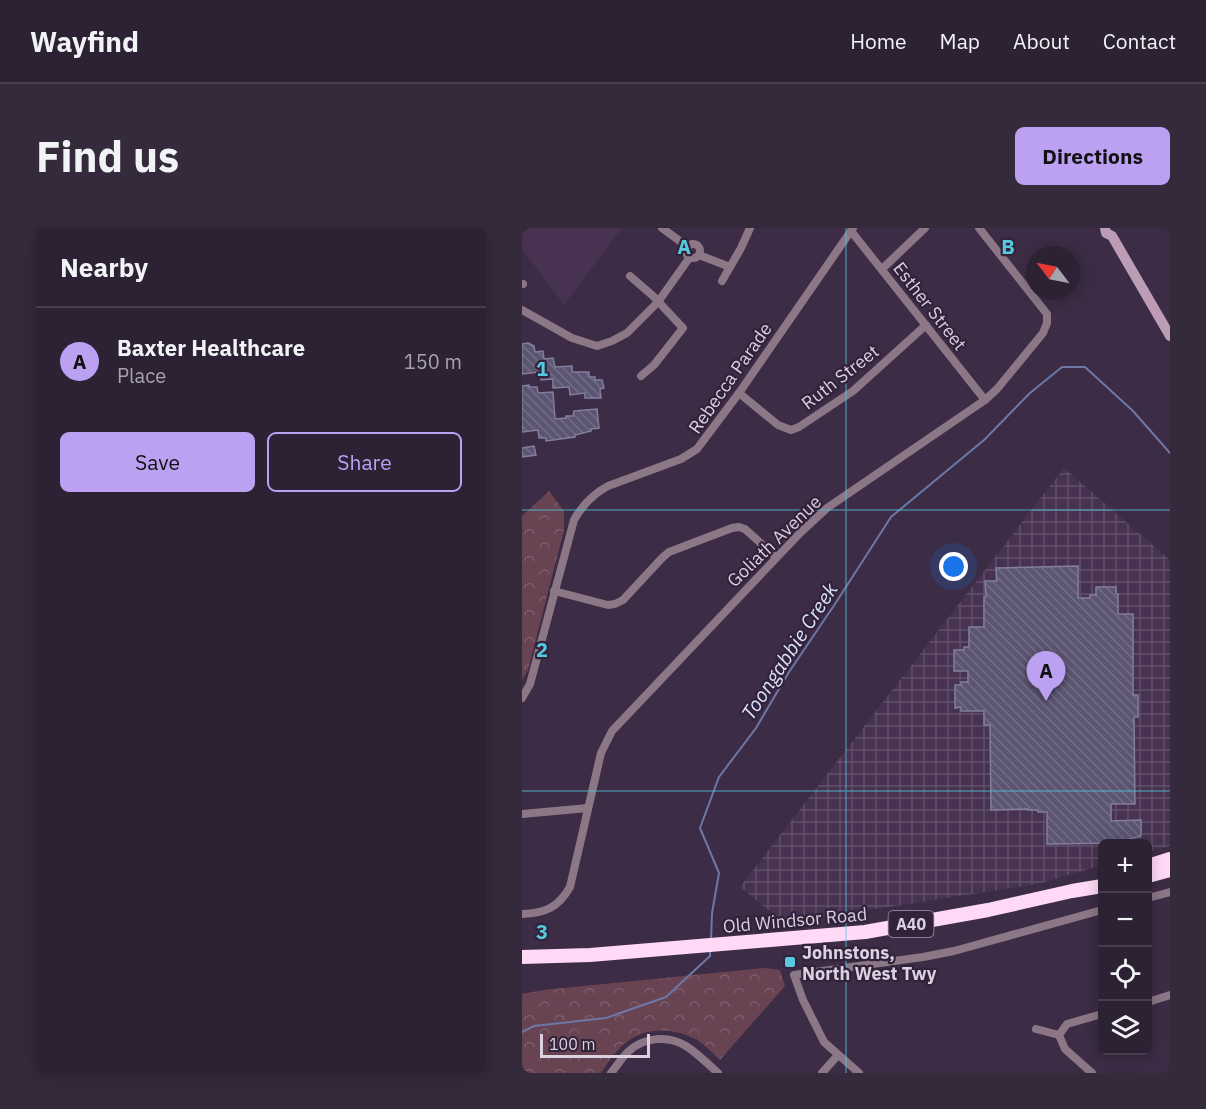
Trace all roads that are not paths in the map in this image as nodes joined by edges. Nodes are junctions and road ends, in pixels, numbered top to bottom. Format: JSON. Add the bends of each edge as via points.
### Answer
{"nodes":[{"id":1,"x":662,"y":228,"type":"edge"},
{"id":2,"x":750,"y":228,"type":"edge"},
{"id":3,"x":925,"y":228,"type":"edge"},
{"id":4,"x":979,"y":228,"type":"edge"},
{"id":5,"x":852,"y":229,"type":"edge"},
{"id":6,"x":1112,"y":231,"type":"edge"},
{"id":7,"x":688,"y":247,"type":"junction"},
{"id":8,"x":699,"y":255,"type":"junction"},
{"id":9,"x":690,"y":257,"type":"junction"},
{"id":10,"x":730,"y":267,"type":"junction"},
{"id":11,"x":882,"y":269,"type":"junction"},
{"id":12,"x":630,"y":276,"type":"dead end"},
{"id":13,"x":722,"y":281,"type":"dead end"},
{"id":14,"x":658,"y":302,"type":"junction"},
{"id":15,"x":522,"y":310,"type":"edge"},
{"id":16,"x":926,"y":325,"type":"junction"},
{"id":17,"x":1170,"y":336,"type":"edge"},
{"id":18,"x":641,"y":376,"type":"dead end"},
{"id":19,"x":739,"y":393,"type":"junction"},
{"id":20,"x":985,"y":400,"type":"junction"},
{"id":21,"x":776,"y":557,"type":"junction"},
{"id":22,"x":554,"y":591,"type":"junction"},
{"id":23,"x":522,"y":698,"type":"edge"},
{"id":24,"x":588,"y":808,"type":"junction"},
{"id":25,"x":522,"y":814,"type":"edge"},
{"id":26,"x":1170,"y":859,"type":"edge"},
{"id":27,"x":1152,"y":865,"type":"edge"},
{"id":28,"x":1170,"y":870,"type":"edge"},
{"id":29,"x":1152,"y":875,"type":"edge"},
{"id":30,"x":1098,"y":881,"type":"edge"},
{"id":31,"x":1098,"y":887,"type":"edge"},
{"id":32,"x":1072,"y":891,"type":"junction"},
{"id":33,"x":1170,"y":892,"type":"edge"},
{"id":34,"x":1152,"y":897,"type":"edge"},
{"id":35,"x":1098,"y":911,"type":"edge"},
{"id":36,"x":522,"y":915,"type":"edge"},
{"id":37,"x":590,"y":955,"type":"junction"},
{"id":38,"x":522,"y":957,"type":"edge"},
{"id":39,"x":522,"y":967,"type":"edge"},
{"id":40,"x":1170,"y":995,"type":"edge"},
{"id":41,"x":1151,"y":1001,"type":"edge"},
{"id":42,"x":1098,"y":1015,"type":"edge"},
{"id":43,"x":1036,"y":1029,"type":"dead end"},
{"id":44,"x":1059,"y":1035,"type":"junction"},
{"id":45,"x":838,"y":1054,"type":"junction"},
{"id":46,"x":611,"y":1073,"type":"edge"},
{"id":47,"x":718,"y":1073,"type":"edge"},
{"id":48,"x":822,"y":1073,"type":"edge"},
{"id":49,"x":859,"y":1073,"type":"edge"},
{"id":50,"x":1092,"y":1073,"type":"edge"}],
"edges":[{"from":1,"to":7,"type":"street"},
{"from":2,"to":10,"type":"street"},
{"from":3,"to":11,"type":"street"},
{"from":4,"to":20,"type":"street","name":"Goliath Avenue","via":[[1047,314],[1043,333]]},
{"from":5,"to":11,"type":"street","name":"Esther Street"},
{"from":5,"to":19,"type":"street","name":"Rebecca Parade"},
{"from":6,"to":17,"type":"street"},
{"from":7,"to":8,"type":"street","via":[[698,247]]},
{"from":7,"to":9,"type":"street"},
{"from":8,"to":9,"type":"street"},
{"from":8,"to":10,"type":"street"},
{"from":9,"to":14,"type":"street"},
{"from":10,"to":13,"type":"street"},
{"from":11,"to":16,"type":"street","name":"Esther Street"},
{"from":12,"to":14,"type":"street"},
{"from":14,"to":15,"type":"street","via":[[627,333],[597,346],[572,338]]},
{"from":14,"to":18,"type":"street","via":[[683,328]]},
{"from":16,"to":19,"type":"street","name":"Ruth Street","via":[[853,391],[791,430],[778,425]]},
{"from":16,"to":20,"type":"street","name":"Esther Street"},
{"from":19,"to":22,"type":"street","name":"Rebecca Parade","via":[[697,449],[681,459],[608,486],[591,497],[574,520]]},
{"from":20,"to":21,"type":"street","name":"Goliath Avenue","via":[[827,508]]},
{"from":21,"to":22,"type":"street","via":[[745,529],[732,528],[669,552],[615,604]]},
{"from":21,"to":24,"type":"street","name":"Goliath Avenue","via":[[612,731],[601,753]]},
{"from":22,"to":23,"type":"street","name":"Rebecca Parade","via":[[530,684]]},
{"from":24,"to":25,"type":"street"},
{"from":24,"to":36,"type":"street","name":"Goliath Avenue","via":[[564,897],[546,911]]},
{"from":26,"to":27,"type":"highway"},
{"from":28,"to":29,"type":"highway"},
{"from":30,"to":32,"type":"highway","name":"Old Windsor Road","number":"A40"},
{"from":31,"to":32,"type":"highway","name":"Old Windsor Road","number":"A40"},
{"from":32,"to":37,"type":"highway","name":"Old Windsor Road","number":"A40","via":[[865,932]]},
{"from":33,"to":34,"type":"street"},
{"from":35,"to":45,"type":"street","via":[[954,951],[794,975],[824,1042]]},
{"from":37,"to":38,"type":"highway","name":"Old Windsor Road","number":"A40"},
{"from":37,"to":39,"type":"highway","name":"Old Windsor Road","number":"A40"},
{"from":40,"to":41,"type":"street"},
{"from":42,"to":44,"type":"street","via":[[1067,1024]]},
{"from":43,"to":44,"type":"street"},
{"from":44,"to":50,"type":"street","via":[[1065,1048]]},
{"from":45,"to":48,"type":"street"},
{"from":45,"to":49,"type":"street"},
{"from":46,"to":47,"type":"street","via":[[634,1047],[653,1040],[672,1040],[687,1047]]}]}
